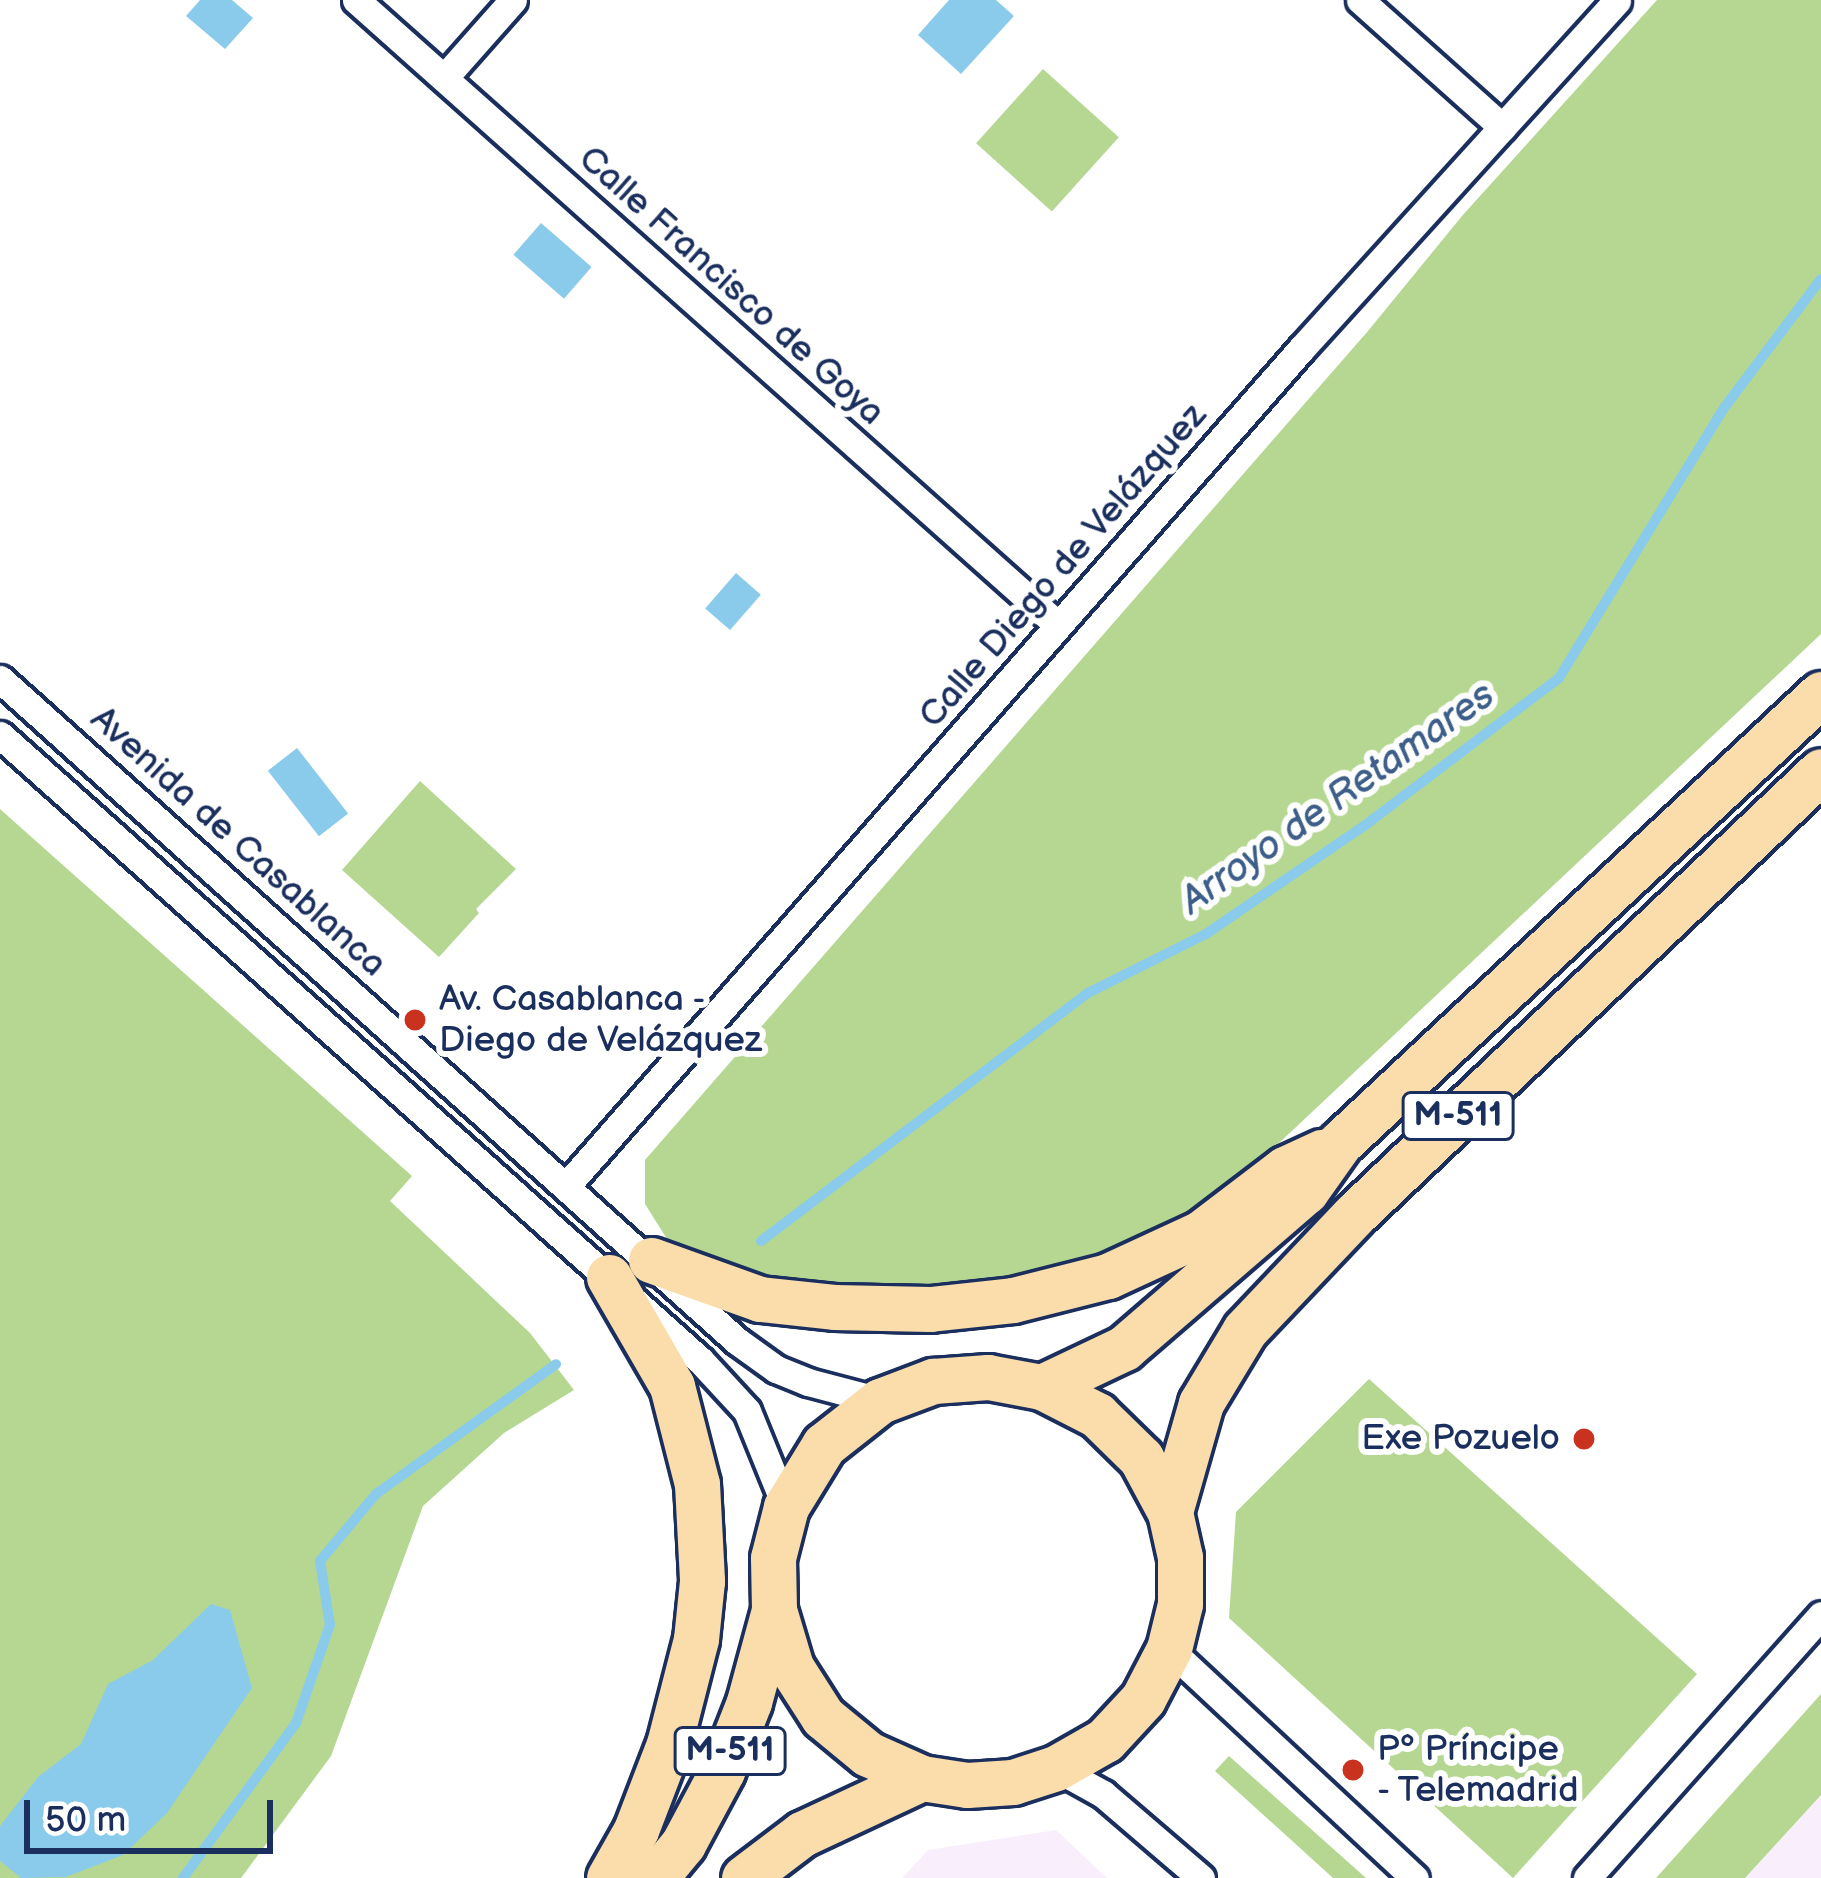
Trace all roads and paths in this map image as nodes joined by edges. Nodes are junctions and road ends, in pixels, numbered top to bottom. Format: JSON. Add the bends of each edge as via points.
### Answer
{"nodes":[{"id":1,"x":356,"y":0,"type":"edge"},
{"id":2,"x":513,"y":0,"type":"edge"},
{"id":3,"x":1360,"y":0,"type":"edge"},
{"id":4,"x":1617,"y":0,"type":"edge"},
{"id":5,"x":443,"y":78,"type":"junction"},
{"id":6,"x":1502,"y":127,"type":"junction"},
{"id":7,"x":1058,"y":625,"type":"junction"},
{"id":8,"x":0,"y":679,"type":"edge"},
{"id":9,"x":1821,"y":694,"type":"edge"},
{"id":10,"x":0,"y":735,"type":"edge"},
{"id":11,"x":1821,"y":771,"type":"edge"},
{"id":12,"x":1340,"y":1143,"type":"junction"},
{"id":13,"x":568,"y":1184,"type":"junction"},
{"id":14,"x":651,"y":1260,"type":"junction"},
{"id":15,"x":609,"y":1277,"type":"junction"},
{"id":16,"x":1042,"y":1387,"type":"junction"},
{"id":17,"x":880,"y":1401,"type":"junction"},
{"id":18,"x":786,"y":1507,"type":"junction"},
{"id":19,"x":1170,"y":1512,"type":"junction"},
{"id":20,"x":774,"y":1610,"type":"junction"},
{"id":21,"x":1821,"y":1616,"type":"edge"},
{"id":22,"x":1169,"y":1649,"type":"junction"},
{"id":23,"x":1056,"y":1768,"type":"junction"},
{"id":24,"x":922,"y":1778,"type":"junction"},
{"id":25,"x":609,"y":1878,"type":"edge"},
{"id":26,"x":655,"y":1878,"type":"edge"},
{"id":27,"x":743,"y":1878,"type":"edge"},
{"id":28,"x":1201,"y":1878,"type":"edge"},
{"id":29,"x":1415,"y":1878,"type":"edge"},
{"id":30,"x":1587,"y":1878,"type":"edge"}],
"edges":[{"from":1,"to":5,"type":"street","name":"Calle Francisco de Goya"},
{"from":2,"to":5,"type":"street"},
{"from":3,"to":6,"type":"street"},
{"from":4,"to":6,"type":"street","name":"Calle Diego de Velázquez"},
{"from":5,"to":7,"type":"street","name":"Calle Francisco de Goya"},
{"from":6,"to":7,"type":"street","name":"Calle Diego de Velázquez"},
{"from":7,"to":13,"type":"street","name":"Calle Diego de Velázquez"},
{"from":8,"to":13,"type":"street","name":"Avenida de Casablanca"},
{"from":9,"to":12,"type":"highway","number":"M-511"},
{"from":10,"to":15,"type":"street"},
{"from":11,"to":19,"type":"highway","number":"M-511","via":[[1354,1215],[1245,1330],[1201,1403]]},
{"from":12,"to":14,"type":"highway","via":[[1285,1169],[1201,1233],[1108,1276],[1013,1300],[930,1309],[760,1299]]},
{"from":12,"to":16,"type":"highway","number":"M-511","via":[[1306,1191],[1162,1318],[1124,1348]]},
{"from":13,"to":14,"type":"street","name":"Avenida de Casablanca"},
{"from":14,"to":17,"type":"street","name":"Avenida de Casablanca","via":[[776,1369]]},
{"from":15,"to":18,"type":"street","via":[[747,1412]]},
{"from":15,"to":25,"type":"highway","via":[[671,1386],[697,1484],[702,1581],[697,1639],[669,1744]]},
{"from":16,"to":17,"type":"highway","number":"M-511","via":[[988,1376],[932,1381]]},
{"from":16,"to":19,"type":"highway","number":"M-511","via":[[1097,1415],[1141,1458]]},
{"from":17,"to":18,"type":"highway","number":"M-511","via":[[824,1445]]},
{"from":18,"to":20,"type":"highway","number":"M-511","via":[[773,1558]]},
{"from":19,"to":22,"type":"highway","number":"M-511","via":[[1180,1604]]},
{"from":20,"to":24,"type":"highway","number":"M-511","via":[[791,1667],[823,1717],[868,1754]]},
{"from":20,"to":26,"type":"highway","number":"M-511","via":[[722,1772]]},
{"from":21,"to":30,"type":"street"},
{"from":22,"to":23,"type":"highway","number":"M-511","via":[[1118,1726]]},
{"from":22,"to":29,"type":"street"},
{"from":23,"to":24,"type":"highway","number":"M-511","via":[[1013,1782]]},
{"from":23,"to":28,"type":"street","via":[[1103,1794]]},
{"from":24,"to":27,"type":"highway","via":[[802,1834]]}]}
